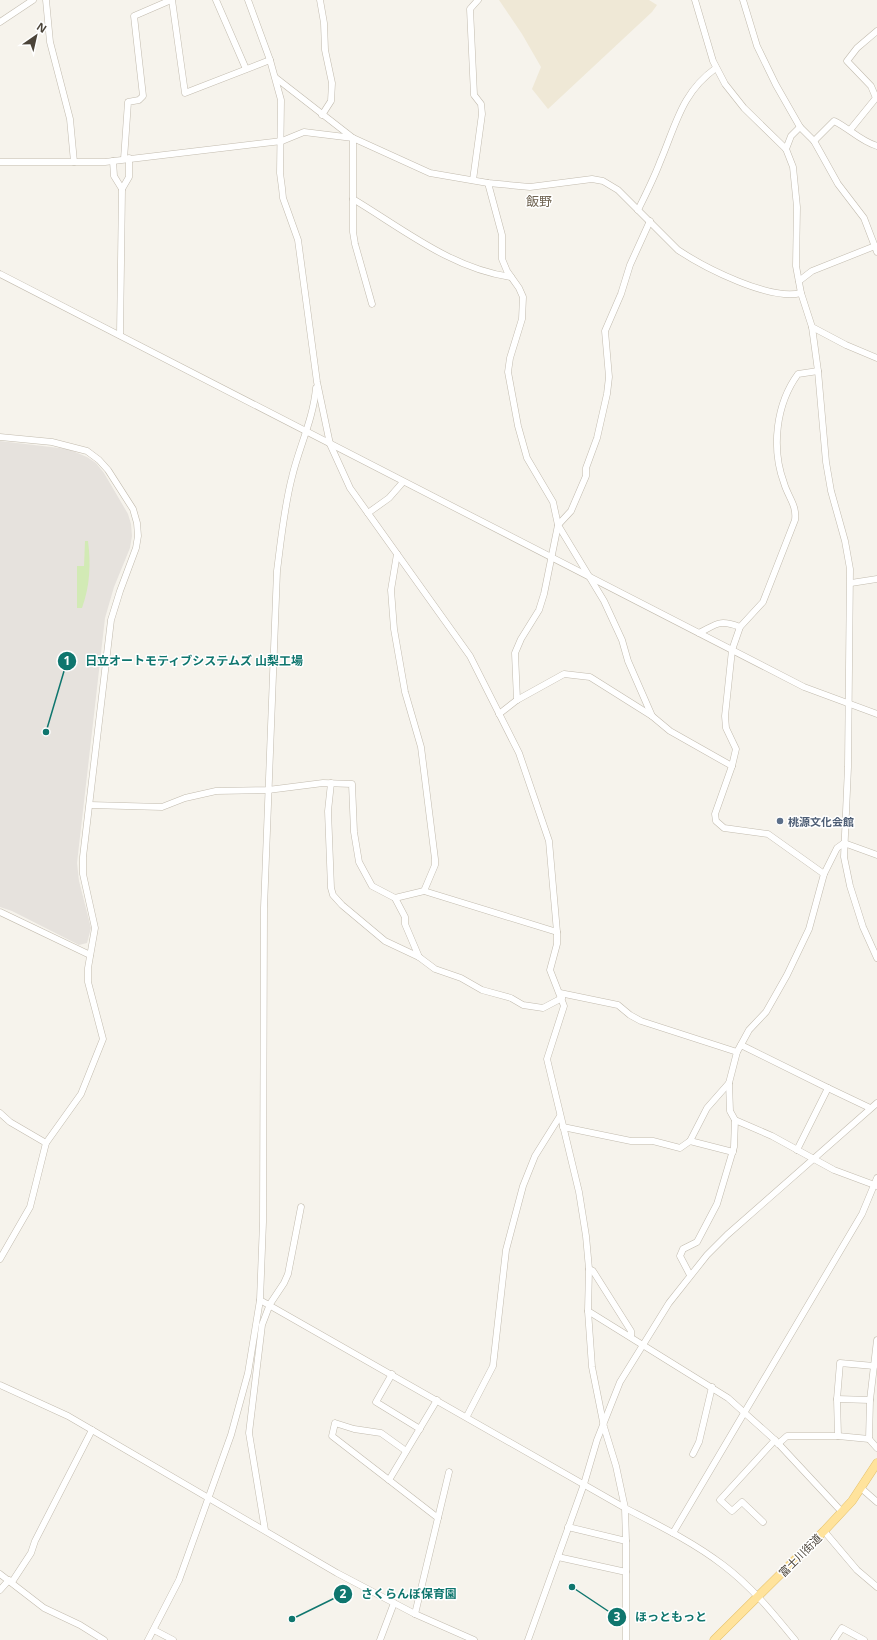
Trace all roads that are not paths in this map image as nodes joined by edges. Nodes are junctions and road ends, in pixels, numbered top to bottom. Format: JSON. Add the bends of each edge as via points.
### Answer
{"nodes":[{"id":1,"x":33,"y":0,"type":"edge"},
{"id":2,"x":46,"y":0,"type":"edge"},
{"id":3,"x":172,"y":0,"type":"edge"},
{"id":4,"x":216,"y":0,"type":"edge"},
{"id":5,"x":248,"y":0,"type":"edge"},
{"id":6,"x":320,"y":0,"type":"edge"},
{"id":7,"x":476,"y":0,"type":"edge"},
{"id":8,"x":695,"y":0,"type":"edge"},
{"id":9,"x":743,"y":0,"type":"edge"},
{"id":10,"x":0,"y":22,"type":"edge"},
{"id":11,"x":877,"y":32,"type":"edge"},
{"id":12,"x":270,"y":60,"type":"junction"},
{"id":13,"x":716,"y":68,"type":"junction"},
{"id":14,"x":246,"y":69,"type":"junction"},
{"id":15,"x":276,"y":78,"type":"junction"},
{"id":16,"x":322,"y":115,"type":"junction"},
{"id":17,"x":800,"y":127,"type":"junction"},
{"id":18,"x":850,"y":130,"type":"junction"},
{"id":19,"x":353,"y":138,"type":"junction"},
{"id":20,"x":282,"y":141,"type":"junction"},
{"id":21,"x":814,"y":141,"type":"junction"},
{"id":22,"x":877,"y":146,"type":"edge"},
{"id":23,"x":786,"y":149,"type":"junction"},
{"id":24,"x":126,"y":159,"type":"junction"},
{"id":25,"x":113,"y":161,"type":"junction"},
{"id":26,"x":0,"y":162,"type":"edge"},
{"id":27,"x":74,"y":162,"type":"junction"},
{"id":28,"x":473,"y":180,"type":"junction"},
{"id":29,"x":488,"y":184,"type":"junction"},
{"id":30,"x":122,"y":189,"type":"junction"},
{"id":31,"x":353,"y":199,"type":"junction"},
{"id":32,"x":638,"y":210,"type":"junction"},
{"id":33,"x":650,"y":221,"type":"junction"},
{"id":34,"x":876,"y":249,"type":"edge"},
{"id":35,"x":0,"y":274,"type":"edge"},
{"id":36,"x":511,"y":277,"type":"junction"},
{"id":37,"x":799,"y":281,"type":"junction"},
{"id":38,"x":801,"y":293,"type":"junction"},
{"id":39,"x":372,"y":304,"type":"dead end"},
{"id":40,"x":812,"y":327,"type":"junction"},
{"id":41,"x":120,"y":335,"type":"junction"},
{"id":42,"x":877,"y":358,"type":"edge"},
{"id":43,"x":818,"y":371,"type":"junction"},
{"id":44,"x":317,"y":382,"type":"junction"},
{"id":45,"x":306,"y":431,"type":"junction"},
{"id":46,"x":0,"y":437,"type":"edge"},
{"id":47,"x":330,"y":444,"type":"junction"},
{"id":48,"x":403,"y":482,"type":"junction"},
{"id":49,"x":368,"y":513,"type":"junction"},
{"id":50,"x":558,"y":525,"type":"junction"},
{"id":51,"x":398,"y":554,"type":"junction"},
{"id":52,"x":552,"y":559,"type":"junction"},
{"id":53,"x":592,"y":579,"type":"junction"},
{"id":54,"x":877,"y":579,"type":"edge"},
{"id":55,"x":851,"y":583,"type":"junction"},
{"id":56,"x":740,"y":627,"type":"junction"},
{"id":57,"x":698,"y":633,"type":"junction"},
{"id":58,"x":732,"y":650,"type":"junction"},
{"id":59,"x":517,"y":700,"type":"junction"},
{"id":60,"x":847,"y":704,"type":"junction"},
{"id":61,"x":499,"y":714,"type":"junction"},
{"id":62,"x":877,"y":714,"type":"edge"},
{"id":63,"x":652,"y":716,"type":"junction"},
{"id":64,"x":732,"y":766,"type":"junction"},
{"id":65,"x":331,"y":783,"type":"junction"},
{"id":66,"x":268,"y":790,"type":"junction"},
{"id":67,"x":90,"y":805,"type":"junction"},
{"id":68,"x":844,"y":842,"type":"junction"},
{"id":69,"x":877,"y":855,"type":"edge"},
{"id":70,"x":824,"y":874,"type":"junction"},
{"id":71,"x":424,"y":891,"type":"junction"},
{"id":72,"x":395,"y":898,"type":"junction"},
{"id":73,"x":0,"y":912,"type":"edge"},
{"id":74,"x":557,"y":932,"type":"junction"},
{"id":75,"x":90,"y":955,"type":"junction"},
{"id":76,"x":418,"y":957,"type":"junction"},
{"id":77,"x":877,"y":958,"type":"edge"},
{"id":78,"x":561,"y":996,"type":"junction"},
{"id":79,"x":741,"y":1045,"type":"junction"},
{"id":80,"x":737,"y":1052,"type":"junction"},
{"id":81,"x":729,"y":1083,"type":"junction"},
{"id":82,"x":828,"y":1088,"type":"junction"},
{"id":83,"x":877,"y":1103,"type":"edge"},
{"id":84,"x":870,"y":1108,"type":"junction"},
{"id":85,"x":0,"y":1113,"type":"edge"},
{"id":86,"x":560,"y":1116,"type":"junction"},
{"id":87,"x":735,"y":1120,"type":"junction"},
{"id":88,"x":563,"y":1127,"type":"junction"},
{"id":89,"x":690,"y":1141,"type":"junction"},
{"id":90,"x":46,"y":1143,"type":"junction"},
{"id":91,"x":797,"y":1150,"type":"junction"},
{"id":92,"x":733,"y":1152,"type":"junction"},
{"id":93,"x":813,"y":1160,"type":"junction"},
{"id":94,"x":877,"y":1178,"type":"edge"},
{"id":95,"x":876,"y":1186,"type":"edge"},
{"id":96,"x":301,"y":1207,"type":"dead end"},
{"id":97,"x":0,"y":1259,"type":"edge"},
{"id":98,"x":589,"y":1269,"type":"junction"},
{"id":99,"x":690,"y":1276,"type":"junction"},
{"id":100,"x":260,"y":1300,"type":"junction"},
{"id":101,"x":270,"y":1304,"type":"junction"},
{"id":102,"x":588,"y":1311,"type":"junction"},
{"id":103,"x":631,"y":1337,"type":"junction"},
{"id":104,"x":877,"y":1340,"type":"edge"},
{"id":105,"x":642,"y":1344,"type":"junction"},
{"id":106,"x":874,"y":1366,"type":"junction"},
{"id":107,"x":392,"y":1374,"type":"junction"},
{"id":108,"x":0,"y":1384,"type":"edge"},
{"id":109,"x":712,"y":1387,"type":"junction"},
{"id":110,"x":837,"y":1399,"type":"junction"},
{"id":111,"x":437,"y":1400,"type":"junction"},
{"id":112,"x":870,"y":1400,"type":"junction"},
{"id":113,"x":744,"y":1412,"type":"junction"},
{"id":114,"x":466,"y":1416,"type":"junction"},
{"id":115,"x":604,"y":1427,"type":"junction"},
{"id":116,"x":420,"y":1428,"type":"junction"},
{"id":117,"x":92,"y":1430,"type":"junction"},
{"id":118,"x":838,"y":1436,"type":"junction"},
{"id":119,"x":869,"y":1439,"type":"junction"},
{"id":120,"x":777,"y":1442,"type":"junction"},
{"id":121,"x":877,"y":1448,"type":"edge"},
{"id":122,"x":406,"y":1451,"type":"junction"},
{"id":123,"x":693,"y":1454,"type":"dead end"},
{"id":124,"x":877,"y":1463,"type":"edge"},
{"id":125,"x":449,"y":1472,"type":"dead end"},
{"id":126,"x":389,"y":1480,"type":"junction"},
{"id":127,"x":584,"y":1484,"type":"junction"},
{"id":128,"x":861,"y":1488,"type":"junction"},
{"id":129,"x":209,"y":1497,"type":"junction"},
{"id":130,"x":877,"y":1502,"type":"edge"},
{"id":131,"x":625,"y":1508,"type":"junction"},
{"id":132,"x":842,"y":1512,"type":"junction"},
{"id":133,"x":438,"y":1518,"type":"junction"},
{"id":134,"x":763,"y":1522,"type":"dead end"},
{"id":135,"x":568,"y":1527,"type":"junction"},
{"id":136,"x":266,"y":1530,"type":"junction"},
{"id":137,"x":824,"y":1531,"type":"junction"},
{"id":138,"x":673,"y":1533,"type":"junction"},
{"id":139,"x":626,"y":1541,"type":"junction"},
{"id":140,"x":558,"y":1557,"type":"junction"},
{"id":141,"x":626,"y":1572,"type":"junction"},
{"id":142,"x":0,"y":1574,"type":"edge"},
{"id":143,"x":10,"y":1581,"type":"junction"},
{"id":144,"x":877,"y":1587,"type":"edge"},
{"id":145,"x":0,"y":1590,"type":"edge"},
{"id":146,"x":759,"y":1596,"type":"junction"},
{"id":147,"x":394,"y":1604,"type":"junction"},
{"id":148,"x":415,"y":1614,"type":"junction"},
{"id":149,"x":154,"y":1630,"type":"junction"},
{"id":150,"x":104,"y":1640,"type":"edge"},
{"id":151,"x":148,"y":1640,"type":"edge"},
{"id":152,"x":173,"y":1640,"type":"edge"},
{"id":153,"x":380,"y":1640,"type":"edge"},
{"id":154,"x":474,"y":1640,"type":"edge"},
{"id":155,"x":528,"y":1640,"type":"edge"},
{"id":156,"x":626,"y":1640,"type":"edge"},
{"id":157,"x":714,"y":1640,"type":"edge"},
{"id":158,"x":795,"y":1640,"type":"edge"},
{"id":159,"x":834,"y":1640,"type":"edge"},
{"id":160,"x":864,"y":1640,"type":"edge"}],
"edges":[{"from":1,"to":10,"type":"street"},
{"from":2,"to":27,"type":"street","via":[[50,42],[70,119]]},
{"from":3,"to":14,"type":"street","via":[[185,93]]},
{"from":3,"to":24,"type":"street","via":[[134,16],[143,96],[139,100],[128,102]]},
{"from":4,"to":14,"type":"street"},
{"from":5,"to":12,"type":"street"},
{"from":6,"to":16,"type":"street","via":[[325,50],[332,83],[332,101]]},
{"from":7,"to":28,"type":"street","via":[[470,9],[474,95],[481,104],[482,114]]},
{"from":8,"to":13,"type":"street"},
{"from":9,"to":17,"type":"street","via":[[765,65]]},
{"from":11,"to":18,"type":"street","via":[[857,48],[847,61],[871,86],[876,98]]},
{"from":12,"to":14,"type":"street"},
{"from":12,"to":15,"type":"street"},
{"from":13,"to":23,"type":"street","via":[[744,108]]},
{"from":13,"to":32,"type":"street","via":[[707,74],[684,102]]},
{"from":15,"to":16,"type":"street"},
{"from":15,"to":20,"type":"street","via":[[281,100]]},
{"from":16,"to":19,"type":"street"},
{"from":17,"to":21,"type":"street"},
{"from":17,"to":23,"type":"street","via":[[791,136]]},
{"from":18,"to":21,"type":"street","via":[[834,121]]},
{"from":18,"to":22,"type":"street","via":[[860,139]]},
{"from":19,"to":20,"type":"street","via":[[304,132]]},
{"from":19,"to":28,"type":"street","via":[[430,172]]},
{"from":19,"to":31,"type":"street"},
{"from":20,"to":24,"type":"street"},
{"from":20,"to":44,"type":"street","via":[[282,188],[298,240]]},
{"from":21,"to":34,"type":"street","via":[[838,184],[864,218]]},
{"from":23,"to":37,"type":"street","via":[[793,167],[797,207],[796,260]]},
{"from":24,"to":25,"type":"street"},
{"from":24,"to":30,"type":"street","via":[[129,177]]},
{"from":25,"to":27,"type":"street"},
{"from":25,"to":30,"type":"street","via":[[114,176]]},
{"from":26,"to":27,"type":"street"},
{"from":28,"to":29,"type":"street"},
{"from":29,"to":32,"type":"street","via":[[530,187],[592,179],[611,185]]},
{"from":29,"to":36,"type":"street","via":[[502,235],[502,258]]},
{"from":30,"to":41,"type":"street"},
{"from":31,"to":36,"type":"street","via":[[454,261],[491,274]]},
{"from":31,"to":39,"type":"street","via":[[355,244]]},
{"from":32,"to":33,"type":"street"},
{"from":33,"to":38,"type":"street","via":[[678,250],[732,280],[786,296]]},
{"from":33,"to":50,"type":"street","via":[[605,331],[609,377],[607,394],[586,476],[571,511]]},
{"from":34,"to":37,"type":"street","via":[[812,271]]},
{"from":35,"to":41,"type":"street"},
{"from":36,"to":50,"type":"street","via":[[523,297],[522,319],[508,372],[518,426],[527,458],[553,502]]},
{"from":37,"to":38,"type":"street"},
{"from":38,"to":40,"type":"street"},
{"from":40,"to":42,"type":"street"},
{"from":40,"to":43,"type":"street"},
{"from":41,"to":45,"type":"street"},
{"from":43,"to":55,"type":"street","via":[[826,462],[831,492],[848,555]]},
{"from":43,"to":56,"type":"street","via":[[798,374],[783,405],[778,428],[779,465],[783,482],[797,510],[796,520],[763,602]]},
{"from":44,"to":45,"type":"street","via":[[314,409]]},
{"from":44,"to":47,"type":"street"},
{"from":45,"to":47,"type":"street"},
{"from":45,"to":66,"type":"street","via":[[292,477],[277,571]]},
{"from":46,"to":67,"type":"street","via":[[52,442],[86,451],[108,470],[133,509],[137,523],[136,548],[111,620]]},
{"from":47,"to":48,"type":"street"},
{"from":47,"to":49,"type":"street","via":[[350,488]]},
{"from":48,"to":49,"type":"street","via":[[389,498]]},
{"from":48,"to":52,"type":"street"},
{"from":49,"to":51,"type":"street"},
{"from":50,"to":52,"type":"street"},
{"from":50,"to":53,"type":"street"},
{"from":51,"to":61,"type":"street","via":[[470,656]]},
{"from":51,"to":71,"type":"street","via":[[391,590],[394,629],[405,692],[421,747],[435,859]]},
{"from":52,"to":53,"type":"street"},
{"from":52,"to":59,"type":"street","via":[[539,610],[520,639],[515,652]]},
{"from":53,"to":57,"type":"street"},
{"from":53,"to":63,"type":"street","via":[[622,640],[628,661]]},
{"from":54,"to":55,"type":"street"},
{"from":55,"to":60,"type":"street"},
{"from":56,"to":57,"type":"street","via":[[726,622],[719,623]]},
{"from":56,"to":58,"type":"street"},
{"from":57,"to":58,"type":"street"},
{"from":58,"to":60,"type":"street","via":[[804,687]]},
{"from":58,"to":64,"type":"street","via":[[725,716],[726,728],[736,749]]},
{"from":59,"to":61,"type":"street"},
{"from":59,"to":63,"type":"street","via":[[564,674],[590,677]]},
{"from":60,"to":62,"type":"street"},
{"from":60,"to":68,"type":"street","via":[[848,767]]},
{"from":61,"to":74,"type":"street","via":[[519,753],[549,841]]},
{"from":63,"to":64,"type":"street","via":[[670,731]]},
{"from":64,"to":70,"type":"street","via":[[714,814],[716,821],[724,828],[768,834]]},
{"from":65,"to":66,"type":"street"},
{"from":65,"to":72,"type":"street","via":[[352,784],[354,832],[360,862],[372,886]]},
{"from":65,"to":76,"type":"street","via":[[328,811],[333,896],[385,941]]},
{"from":66,"to":67,"type":"street","via":[[216,791],[185,798],[162,807]]},
{"from":66,"to":100,"type":"street","via":[[264,908],[263,1222]]},
{"from":67,"to":75,"type":"street","via":[[83,868],[95,928]]},
{"from":68,"to":69,"type":"street"},
{"from":68,"to":70,"type":"street","via":[[837,848]]},
{"from":68,"to":77,"type":"street","via":[[844,857],[850,886],[863,927]]},
{"from":70,"to":79,"type":"street","via":[[809,929],[787,975],[766,1012],[749,1030]]},
{"from":71,"to":72,"type":"street"},
{"from":71,"to":74,"type":"street"},
{"from":72,"to":76,"type":"street","via":[[405,916],[405,924]]},
{"from":73,"to":75,"type":"street"},
{"from":74,"to":78,"type":"street","via":[[557,944],[550,970]]},
{"from":75,"to":90,"type":"street","via":[[88,982],[103,1039],[81,1094]]},
{"from":76,"to":78,"type":"street","via":[[435,969],[523,1005],[543,1008]]},
{"from":78,"to":80,"type":"street","via":[[618,1005],[641,1021]]},
{"from":78,"to":86,"type":"street","via":[[564,1006],[547,1059]]},
{"from":79,"to":80,"type":"street"},
{"from":79,"to":82,"type":"street"},
{"from":80,"to":81,"type":"street"},
{"from":81,"to":87,"type":"street","via":[[730,1111]]},
{"from":81,"to":89,"type":"street","via":[[707,1108]]},
{"from":82,"to":84,"type":"street"},
{"from":82,"to":91,"type":"street"},
{"from":83,"to":84,"type":"street"},
{"from":84,"to":93,"type":"street"},
{"from":85,"to":90,"type":"street","via":[[10,1122]]},
{"from":86,"to":88,"type":"street"},
{"from":86,"to":114,"type":"street","via":[[535,1156],[523,1186],[506,1250],[493,1366]]},
{"from":87,"to":91,"type":"street"},
{"from":87,"to":92,"type":"street"},
{"from":88,"to":89,"type":"street","via":[[631,1141],[653,1141],[680,1148]]},
{"from":88,"to":98,"type":"street","via":[[579,1192]]},
{"from":89,"to":92,"type":"street"},
{"from":90,"to":97,"type":"street","via":[[30,1208]]},
{"from":91,"to":93,"type":"street"},
{"from":92,"to":99,"type":"street","via":[[711,1216],[697,1242],[684,1249],[680,1256]]},
{"from":93,"to":95,"type":"street"},
{"from":93,"to":99,"type":"street","via":[[727,1235]]},
{"from":94,"to":95,"type":"street"},
{"from":95,"to":113,"type":"street","via":[[862,1214]]},
{"from":96,"to":101,"type":"street","via":[[288,1274]]},
{"from":98,"to":102,"type":"street"},
{"from":98,"to":103,"type":"street","via":[[593,1271],[631,1331]]},
{"from":99,"to":105,"type":"street"},
{"from":100,"to":101,"type":"street"},
{"from":100,"to":129,"type":"street","via":[[246,1380],[232,1435]]},
{"from":101,"to":107,"type":"street"},
{"from":101,"to":136,"type":"street","via":[[262,1325],[249,1433]]},
{"from":102,"to":103,"type":"street"},
{"from":102,"to":115,"type":"street","via":[[592,1367]]},
{"from":103,"to":105,"type":"street"},
{"from":104,"to":106,"type":"street"},
{"from":105,"to":109,"type":"street"},
{"from":105,"to":115,"type":"street","via":[[620,1382]]},
{"from":106,"to":110,"type":"street","via":[[840,1363]]},
{"from":106,"to":112,"type":"street"},
{"from":107,"to":111,"type":"street"},
{"from":107,"to":116,"type":"street","via":[[376,1402]]},
{"from":108,"to":117,"type":"street"},
{"from":109,"to":113,"type":"street"},
{"from":109,"to":123,"type":"street","via":[[699,1442]]},
{"from":110,"to":112,"type":"street"},
{"from":110,"to":118,"type":"street"},
{"from":111,"to":114,"type":"street"},
{"from":111,"to":116,"type":"street"},
{"from":112,"to":119,"type":"street"},
{"from":113,"to":120,"type":"street"},
{"from":113,"to":138,"type":"street"},
{"from":114,"to":127,"type":"street"},
{"from":115,"to":127,"type":"street","via":[[597,1440]]},
{"from":115,"to":131,"type":"street"},
{"from":116,"to":122,"type":"street"},
{"from":117,"to":129,"type":"street"},
{"from":117,"to":143,"type":"street","via":[[35,1541],[32,1553]]},
{"from":118,"to":119,"type":"street"},
{"from":118,"to":120,"type":"street","via":[[788,1436]]},
{"from":119,"to":121,"type":"street"},
{"from":120,"to":132,"type":"street"},
{"from":120,"to":134,"type":"street","via":[[720,1500],[732,1511],[742,1502]]},
{"from":122,"to":126,"type":"street"},
{"from":122,"to":126,"type":"street","via":[[381,1433],[335,1424],[332,1436]]},
{"from":124,"to":128,"type":"main road","name":"富士川街道"},
{"from":125,"to":133,"type":"street"},
{"from":126,"to":133,"type":"street"},
{"from":127,"to":131,"type":"street"},
{"from":127,"to":135,"type":"street"},
{"from":128,"to":130,"type":"street"},
{"from":128,"to":132,"type":"main road","name":"富士川街道"},
{"from":129,"to":136,"type":"street"},
{"from":129,"to":149,"type":"street","via":[[179,1580]]},
{"from":131,"to":138,"type":"street"},
{"from":131,"to":139,"type":"street"},
{"from":132,"to":137,"type":"main road","name":"富士川街道"},
{"from":133,"to":148,"type":"street"},
{"from":135,"to":139,"type":"street"},
{"from":135,"to":140,"type":"street"},
{"from":136,"to":147,"type":"street"},
{"from":137,"to":144,"type":"street","via":[[857,1570]]},
{"from":137,"to":146,"type":"main road","name":"富士川街道"},
{"from":138,"to":146,"type":"street","via":[[723,1564]]},
{"from":139,"to":141,"type":"street"},
{"from":140,"to":141,"type":"street"},
{"from":140,"to":155,"type":"street"},
{"from":141,"to":156,"type":"street"},
{"from":142,"to":143,"type":"street"},
{"from":143,"to":145,"type":"street"},
{"from":143,"to":150,"type":"street","via":[[44,1608]]},
{"from":146,"to":157,"type":"main road","name":"富士川街道"},
{"from":146,"to":158,"type":"street"},
{"from":147,"to":148,"type":"street"},
{"from":147,"to":153,"type":"street"},
{"from":148,"to":154,"type":"street"},
{"from":149,"to":151,"type":"street"},
{"from":149,"to":152,"type":"street"},
{"from":159,"to":160,"type":"street","via":[[842,1628]]}]}
